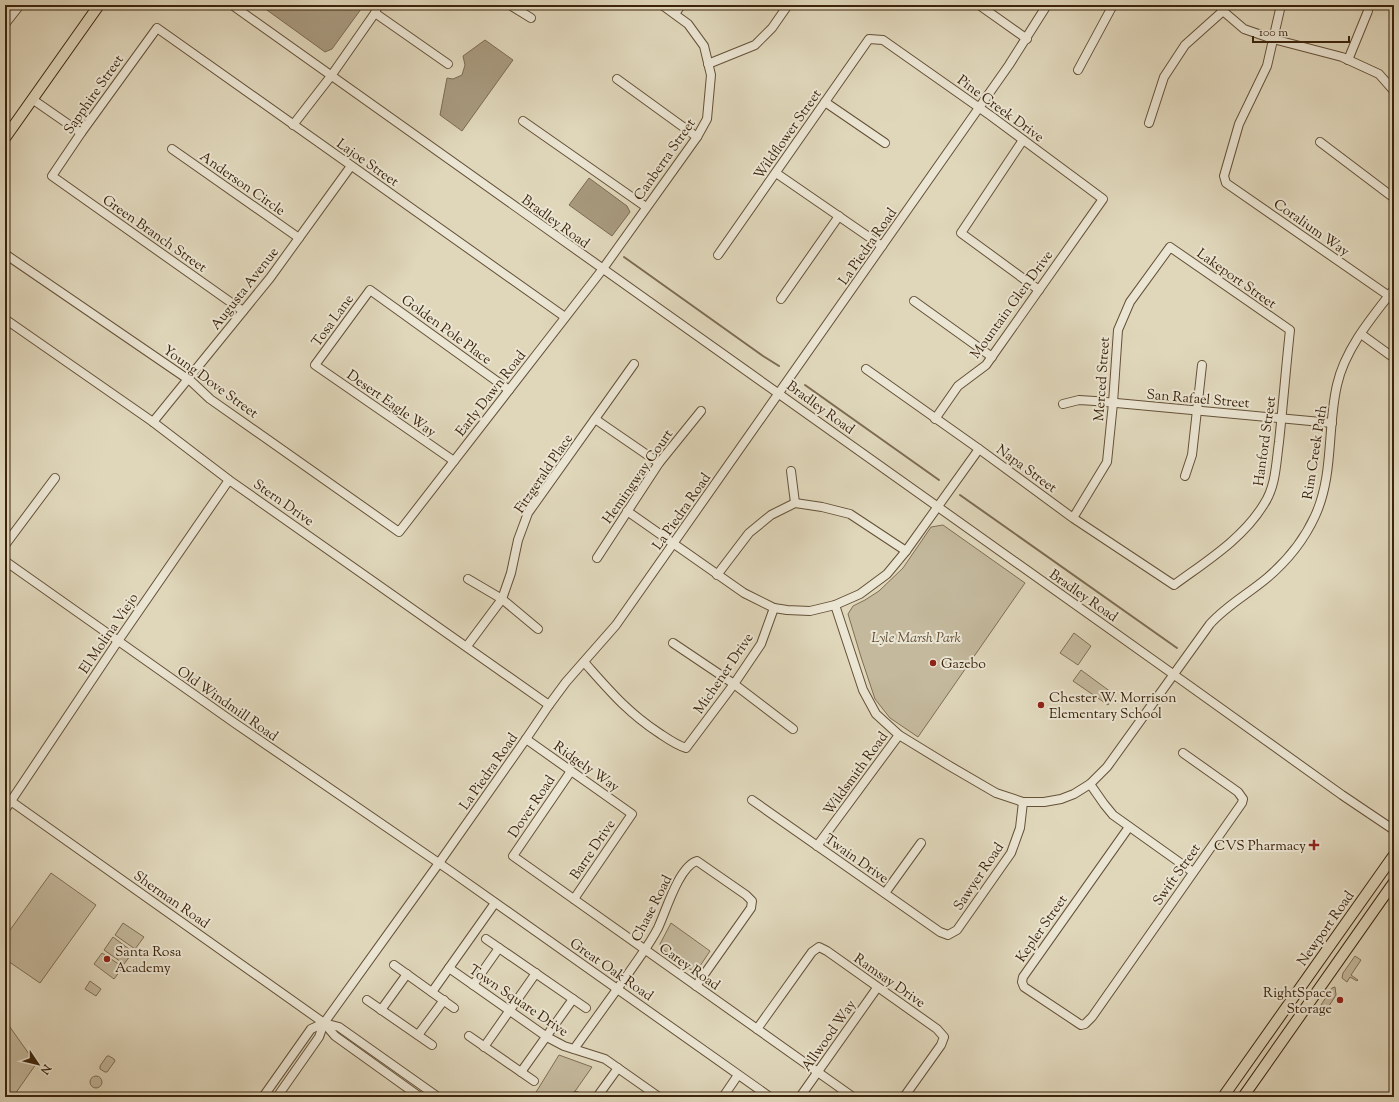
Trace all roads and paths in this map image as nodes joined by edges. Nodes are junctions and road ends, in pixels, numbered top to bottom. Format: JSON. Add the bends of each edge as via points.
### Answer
{"nodes":[{"id":1,"x":20,"y":5,"type":"edge"},
{"id":2,"x":99,"y":5,"type":"edge"},
{"id":3,"x":232,"y":5,"type":"edge"},
{"id":4,"x":510,"y":5,"type":"edge"},
{"id":5,"x":662,"y":5,"type":"edge"},
{"id":6,"x":681,"y":5,"type":"edge"},
{"id":7,"x":788,"y":5,"type":"edge"},
{"id":8,"x":979,"y":5,"type":"edge"},
{"id":9,"x":1047,"y":5,"type":"edge"},
{"id":10,"x":1113,"y":5,"type":"edge"},
{"id":11,"x":1281,"y":5,"type":"edge"},
{"id":12,"x":1221,"y":8,"type":"edge"},
{"id":13,"x":376,"y":9,"type":"edge"},
{"id":14,"x":1368,"y":11,"type":"dead end"},
{"id":15,"x":675,"y":14,"type":"junction"},
{"id":16,"x":531,"y":18,"type":"dead end"},
{"id":17,"x":5,"y":24,"type":"edge"},
{"id":18,"x":157,"y":28,"type":"joint"},
{"id":19,"x":1027,"y":39,"type":"junction"},
{"id":20,"x":1274,"y":39,"type":"junction"},
{"id":21,"x":883,"y":40,"type":"joint"},
{"id":22,"x":1348,"y":60,"type":"junction"},
{"id":23,"x":448,"y":64,"type":"dead end"},
{"id":24,"x":708,"y":64,"type":"junction"},
{"id":25,"x":1078,"y":70,"type":"dead end"},
{"id":26,"x":331,"y":76,"type":"junction"},
{"id":27,"x":617,"y":79,"type":"dead end"},
{"id":28,"x":1394,"y":91,"type":"edge"},
{"id":29,"x":32,"y":99,"type":"junction"},
{"id":30,"x":825,"y":102,"type":"junction"},
{"id":31,"x":979,"y":108,"type":"junction"},
{"id":32,"x":523,"y":122,"type":"dead end"},
{"id":33,"x":1149,"y":123,"type":"dead end"},
{"id":34,"x":293,"y":124,"type":"junction"},
{"id":35,"x":81,"y":133,"type":"junction"},
{"id":36,"x":697,"y":137,"type":"junction"},
{"id":37,"x":5,"y":138,"type":"edge"},
{"id":38,"x":1023,"y":140,"type":"junction"},
{"id":39,"x":1320,"y":142,"type":"dead end"},
{"id":40,"x":885,"y":143,"type":"dead end"},
{"id":41,"x":172,"y":149,"type":"dead end"},
{"id":42,"x":351,"y":166,"type":"junction"},
{"id":43,"x":776,"y":173,"type":"junction"},
{"id":44,"x":52,"y":176,"type":"joint"},
{"id":45,"x":1394,"y":198,"type":"edge"},
{"id":46,"x":1103,"y":199,"type":"joint"},
{"id":47,"x":646,"y":207,"type":"junction"},
{"id":48,"x":839,"y":216,"type":"junction"},
{"id":49,"x":299,"y":238,"type":"junction"},
{"id":50,"x":882,"y":246,"type":"junction"},
{"id":51,"x":1170,"y":247,"type":"joint"},
{"id":52,"x":5,"y":254,"type":"edge"},
{"id":53,"x":718,"y":255,"type":"dead end"},
{"id":54,"x":602,"y":270,"type":"junction"},
{"id":55,"x":370,"y":290,"type":"joint"},
{"id":56,"x":1039,"y":290,"type":"junction"},
{"id":57,"x":1391,"y":292,"type":"edge"},
{"id":58,"x":781,"y":299,"type":"dead end"},
{"id":59,"x":914,"y":301,"type":"dead end"},
{"id":60,"x":243,"y":311,"type":"junction"},
{"id":61,"x":565,"y":317,"type":"junction"},
{"id":62,"x":5,"y":319,"type":"edge"},
{"id":63,"x":1290,"y":330,"type":"joint"},
{"id":64,"x":1361,"y":334,"type":"junction"},
{"id":65,"x":992,"y":357,"type":"junction"},
{"id":66,"x":1394,"y":358,"type":"edge"},
{"id":67,"x":634,"y":364,"type":"dead end"},
{"id":68,"x":316,"y":365,"type":"joint"},
{"id":69,"x":1202,"y":365,"type":"dead end"},
{"id":70,"x":866,"y":370,"type":"dead end"},
{"id":71,"x":188,"y":379,"type":"junction"},
{"id":72,"x":509,"y":390,"type":"junction"},
{"id":73,"x":779,"y":393,"type":"junction"},
{"id":74,"x":1113,"y":403,"type":"junction"},
{"id":75,"x":1063,"y":404,"type":"dead end"},
{"id":76,"x":701,"y":411,"type":"dead end"},
{"id":77,"x":1196,"y":411,"type":"junction"},
{"id":78,"x":935,"y":418,"type":"junction"},
{"id":79,"x":595,"y":419,"type":"junction"},
{"id":80,"x":1282,"y":419,"type":"junction"},
{"id":81,"x":153,"y":422,"type":"junction"},
{"id":82,"x":1332,"y":423,"type":"junction"},
{"id":83,"x":979,"y":449,"type":"junction"},
{"id":84,"x":454,"y":461,"type":"junction"},
{"id":85,"x":659,"y":463,"type":"junction"},
{"id":86,"x":791,"y":471,"type":"dead end"},
{"id":87,"x":1185,"y":476,"type":"dead end"},
{"id":88,"x":55,"y":478,"type":"dead end"},
{"id":89,"x":229,"y":480,"type":"junction"},
{"id":90,"x":795,"y":503,"type":"junction"},
{"id":91,"x":938,"y":506,"type":"junction"},
{"id":92,"x":627,"y":512,"type":"junction"},
{"id":93,"x":1073,"y":518,"type":"junction"},
{"id":94,"x":399,"y":532,"type":"joint"},
{"id":95,"x":674,"y":544,"type":"junction"},
{"id":96,"x":5,"y":545,"type":"edge"},
{"id":97,"x":906,"y":551,"type":"junction"},
{"id":98,"x":597,"y":558,"type":"dead end"},
{"id":99,"x":5,"y":560,"type":"edge"},
{"id":100,"x":717,"y":575,"type":"junction"},
{"id":101,"x":468,"y":578,"type":"dead end"},
{"id":102,"x":1174,"y":585,"type":"joint"},
{"id":103,"x":502,"y":599,"type":"junction"},
{"id":104,"x":835,"y":606,"type":"junction"},
{"id":105,"x":774,"y":608,"type":"junction"},
{"id":106,"x":538,"y":629,"type":"dead end"},
{"id":107,"x":118,"y":641,"type":"junction"},
{"id":108,"x":673,"y":643,"type":"dead end"},
{"id":109,"x":467,"y":646,"type":"junction"},
{"id":110,"x":584,"y":662,"type":"junction"},
{"id":111,"x":1173,"y":674,"type":"junction"},
{"id":112,"x":734,"y":684,"type":"junction"},
{"id":113,"x":549,"y":705,"type":"junction"},
{"id":114,"x":793,"y":729,"type":"dead end"},
{"id":115,"x":899,"y":735,"type":"junction"},
{"id":116,"x":526,"y":739,"type":"junction"},
{"id":117,"x":1183,"y":753,"type":"dead end"},
{"id":118,"x":571,"y":771,"type":"junction"},
{"id":119,"x":1090,"y":784,"type":"junction"},
{"id":120,"x":8,"y":799,"type":"edge"},
{"id":121,"x":752,"y":800,"type":"dead end"},
{"id":122,"x":1023,"y":802,"type":"junction"},
{"id":123,"x":5,"y":810,"type":"edge"},
{"id":124,"x":632,"y":814,"type":"joint"},
{"id":125,"x":1129,"y":827,"type":"junction"},
{"id":126,"x":1394,"y":830,"type":"edge"},
{"id":127,"x":921,"y":843,"type":"dead end"},
{"id":128,"x":818,"y":846,"type":"junction"},
{"id":129,"x":1394,"y":855,"type":"edge"},
{"id":130,"x":513,"y":856,"type":"joint"},
{"id":131,"x":439,"y":863,"type":"junction"},
{"id":132,"x":1193,"y":872,"type":"junction"},
{"id":133,"x":1394,"y":882,"type":"edge"},
{"id":134,"x":885,"y":893,"type":"junction"},
{"id":135,"x":574,"y":899,"type":"junction"},
{"id":136,"x":495,"y":903,"type":"junction"},
{"id":137,"x":948,"y":935,"type":"joint"},
{"id":138,"x":486,"y":939,"type":"dead end"},
{"id":139,"x":499,"y":948,"type":"junction"},
{"id":140,"x":645,"y":950,"type":"junction"},
{"id":141,"x":394,"y":964,"type":"dead end"},
{"id":142,"x":449,"y":968,"type":"junction"},
{"id":143,"x":536,"y":973,"type":"junction"},
{"id":144,"x":407,"y":974,"type":"junction"},
{"id":145,"x":473,"y":985,"type":"junction"},
{"id":146,"x":696,"y":986,"type":"junction"},
{"id":147,"x":877,"y":988,"type":"junction"},
{"id":148,"x":617,"y":989,"type":"junction"},
{"id":149,"x":432,"y":992,"type":"junction"},
{"id":150,"x":573,"y":999,"type":"junction"},
{"id":151,"x":367,"y":1000,"type":"dead end"},
{"id":152,"x":444,"y":1000,"type":"junction"},
{"id":153,"x":454,"y":1008,"type":"dead end"},
{"id":154,"x":586,"y":1008,"type":"dead end"},
{"id":155,"x":381,"y":1010,"type":"junction"},
{"id":156,"x":509,"y":1010,"type":"junction"},
{"id":157,"x":324,"y":1023,"type":"junction"},
{"id":158,"x":1085,"y":1024,"type":"joint"},
{"id":159,"x":757,"y":1029,"type":"junction"},
{"id":160,"x":418,"y":1035,"type":"junction"},
{"id":161,"x":469,"y":1036,"type":"dead end"},
{"id":162,"x":547,"y":1037,"type":"junction"},
{"id":163,"x":432,"y":1045,"type":"dead end"},
{"id":164,"x":484,"y":1047,"type":"junction"},
{"id":165,"x":574,"y":1049,"type":"junction"},
{"id":166,"x":618,"y":1068,"type":"junction"},
{"id":167,"x":522,"y":1072,"type":"junction"},
{"id":168,"x":817,"y":1072,"type":"junction"},
{"id":169,"x":738,"y":1075,"type":"junction"},
{"id":170,"x":534,"y":1081,"type":"dead end"},
{"id":171,"x":263,"y":1097,"type":"edge"},
{"id":172,"x":277,"y":1097,"type":"edge"},
{"id":173,"x":420,"y":1097,"type":"edge"},
{"id":174,"x":438,"y":1097,"type":"edge"},
{"id":175,"x":597,"y":1097,"type":"edge"},
{"id":176,"x":659,"y":1097,"type":"edge"},
{"id":177,"x":723,"y":1097,"type":"edge"},
{"id":178,"x":770,"y":1097,"type":"edge"},
{"id":179,"x":800,"y":1097,"type":"edge"},
{"id":180,"x":853,"y":1097,"type":"edge"},
{"id":181,"x":904,"y":1097,"type":"edge"},
{"id":182,"x":1223,"y":1097,"type":"edge"},
{"id":183,"x":1242,"y":1097,"type":"edge"}],
"edges":[{"from":1,"to":17,"type":"street"},
{"from":2,"to":29,"type":"main road"},
{"from":3,"to":26,"type":"street","name":"Bradley Road"},
{"from":4,"to":16,"type":"street"},
{"from":5,"to":15,"type":"street","name":"Canberra Street"},
{"from":6,"to":15,"type":"street"},
{"from":7,"to":24,"type":"street","via":[[772,28],[755,45]]},
{"from":8,"to":19,"type":"street"},
{"from":9,"to":19,"type":"street","name":"La Piedra Road"},
{"from":10,"to":25,"type":"street"},
{"from":11,"to":20,"type":"street"},
{"from":12,"to":20,"type":"street","via":[[1244,29]]},
{"from":12,"to":33,"type":"street","via":[[1185,45],[1164,77]]},
{"from":13,"to":23,"type":"street"},
{"from":13,"to":26,"type":"street"},
{"from":14,"to":22,"type":"street"},
{"from":15,"to":24,"type":"street","name":"Canberra Street","via":[[688,24],[704,46]]},
{"from":18,"to":34,"type":"street","name":"Lajoe Street"},
{"from":18,"to":35,"type":"street","name":"Sapphire Street"},
{"from":19,"to":31,"type":"street","name":"La Piedra Road"},
{"from":20,"to":22,"type":"street"},
{"from":20,"to":57,"type":"street","name":"Coralium Way","via":[[1267,66],[1239,124],[1224,176],[1226,183]]},
{"from":21,"to":30,"type":"street","name":"Wildflower Street","via":[[869,39]]},
{"from":21,"to":31,"type":"street","name":"Pine Creek Drive"},
{"from":22,"to":28,"type":"street","via":[[1378,74]]},
{"from":24,"to":36,"type":"street","name":"Canberra Street","via":[[711,75],[707,119]]},
{"from":26,"to":34,"type":"street"},
{"from":26,"to":54,"type":"street","name":"Bradley Road"},
{"from":27,"to":36,"type":"street"},
{"from":29,"to":35,"type":"street"},
{"from":29,"to":37,"type":"main road"},
{"from":30,"to":40,"type":"street"},
{"from":30,"to":43,"type":"street","name":"Wildflower Street"},
{"from":31,"to":38,"type":"street","name":"Pine Creek Drive"},
{"from":31,"to":50,"type":"street","name":"La Piedra Road"},
{"from":32,"to":47,"type":"street"},
{"from":34,"to":42,"type":"street","name":"Lajoe Street"},
{"from":35,"to":44,"type":"street","name":"Sapphire Street"},
{"from":36,"to":47,"type":"street","name":"Canberra Street"},
{"from":38,"to":46,"type":"street","name":"Pine Creek Drive"},
{"from":38,"to":56,"type":"street","via":[[962,233]]},
{"from":39,"to":45,"type":"street"},
{"from":41,"to":49,"type":"street","name":"Anderson Circle"},
{"from":42,"to":49,"type":"street","name":"Augusta Avenue"},
{"from":42,"to":61,"type":"street","name":"Lajoe Street"},
{"from":43,"to":48,"type":"street"},
{"from":43,"to":53,"type":"street","name":"Wildflower Street"},
{"from":44,"to":60,"type":"street","name":"Green Branch Street"},
{"from":46,"to":56,"type":"street","name":"Mountain Glen Drive"},
{"from":47,"to":54,"type":"street","name":"Canberra Street"},
{"from":48,"to":50,"type":"street"},
{"from":48,"to":58,"type":"street"},
{"from":49,"to":60,"type":"street","name":"Augusta Avenue"},
{"from":50,"to":73,"type":"street","name":"La Piedra Road"},
{"from":51,"to":63,"type":"street","name":"Lakeport Street"},
{"from":51,"to":74,"type":"street","name":"Merced Street","via":[[1130,302],[1118,330]]},
{"from":52,"to":71,"type":"street","name":"Young Dove Street"},
{"from":54,"to":61,"type":"street","name":"Early Dawn Road"},
{"from":54,"to":73,"type":"street","name":"Bradley Road"},
{"from":55,"to":68,"type":"street","name":"Tosa Lane"},
{"from":55,"to":72,"type":"street","name":"Golden Pole Place"},
{"from":56,"to":65,"type":"street","name":"Mountain Glen Drive"},
{"from":57,"to":64,"type":"street","name":"Rim Creek Path"},
{"from":59,"to":65,"type":"street"},
{"from":60,"to":71,"type":"street","name":"Augusta Avenue"},
{"from":61,"to":72,"type":"street","name":"Early Dawn Road"},
{"from":62,"to":81,"type":"street","name":"Stern Drive"},
{"from":63,"to":80,"type":"street","name":"Hanford Street"},
{"from":64,"to":66,"type":"street"},
{"from":64,"to":82,"type":"street","name":"Rim Creek Path","via":[[1348,355],[1339,379]]},
{"from":65,"to":78,"type":"street","name":"Mountain Glen Drive","via":[[986,365],[958,386]]},
{"from":67,"to":79,"type":"street","name":"Fitzgerald Place"},
{"from":68,"to":84,"type":"street","name":"Desert Eagle Way"},
{"from":69,"to":77,"type":"street"},
{"from":70,"to":78,"type":"street","name":"Napa Street"},
{"from":71,"to":81,"type":"street","name":"Augusta Avenue"},
{"from":71,"to":94,"type":"street","name":"Young Dove Street","via":[[210,398]]},
{"from":72,"to":84,"type":"street","name":"Early Dawn Road"},
{"from":73,"to":91,"type":"street","name":"Bradley Road"},
{"from":73,"to":95,"type":"street","name":"La Piedra Road"},
{"from":74,"to":75,"type":"street","name":"San Rafael Street","via":[[1079,400]]},
{"from":74,"to":77,"type":"street","name":"San Rafael Street"},
{"from":74,"to":93,"type":"street","name":"Merced Street","via":[[1107,462]]},
{"from":76,"to":85,"type":"street","name":"Hemingway Court"},
{"from":77,"to":80,"type":"street","name":"San Rafael Street"},
{"from":77,"to":87,"type":"street","via":[[1192,455]]},
{"from":78,"to":83,"type":"street","name":"Napa Street"},
{"from":79,"to":85,"type":"street"},
{"from":79,"to":103,"type":"street","name":"Fitzgerald Place","via":[[528,513]]},
{"from":80,"to":82,"type":"street","name":"San Rafael Street"},
{"from":80,"to":102,"type":"street","name":"Hanford Street","via":[[1275,473],[1271,491],[1264,505],[1248,526]]},
{"from":81,"to":89,"type":"street","name":"Stern Drive"},
{"from":82,"to":111,"type":"street","name":"Rim Creek Path","via":[[1323,493],[1306,534],[1276,570],[1218,615]]},
{"from":83,"to":91,"type":"street"},
{"from":83,"to":93,"type":"street","name":"Napa Street"},
{"from":84,"to":94,"type":"street","name":"Early Dawn Road"},
{"from":85,"to":92,"type":"street","name":"Hemingway Court"},
{"from":86,"to":90,"type":"street"},
{"from":88,"to":96,"type":"street"},
{"from":89,"to":107,"type":"street","name":"El Molina Viejo"},
{"from":89,"to":109,"type":"street","name":"Stern Drive"},
{"from":90,"to":97,"type":"street","via":[[850,514]]},
{"from":90,"to":100,"type":"street","via":[[771,515],[749,533]]},
{"from":91,"to":97,"type":"street"},
{"from":91,"to":111,"type":"street","name":"Bradley Road"},
{"from":92,"to":95,"type":"street"},
{"from":92,"to":98,"type":"street","name":"Hemingway Court"},
{"from":93,"to":102,"type":"street","name":"Napa Street"},
{"from":95,"to":100,"type":"street"},
{"from":95,"to":110,"type":"street","name":"La Piedra Road","via":[[616,625]]},
{"from":97,"to":104,"type":"street","via":[[887,574],[860,594]]},
{"from":99,"to":107,"type":"street","name":"Old Windmill Road"},
{"from":100,"to":105,"type":"street","via":[[744,593]]},
{"from":101,"to":103,"type":"street"},
{"from":103,"to":106,"type":"street"},
{"from":103,"to":109,"type":"street","name":"Fitzgerald Place"},
{"from":104,"to":105,"type":"street","via":[[810,611]]},
{"from":104,"to":115,"type":"street","name":"Rim Creek Path","via":[[863,690],[876,714]]},
{"from":105,"to":112,"type":"street","name":"Michener Drive","via":[[761,644]]},
{"from":107,"to":120,"type":"street","name":"El Molina Viejo"},
{"from":107,"to":131,"type":"street","name":"Old Windmill Road"},
{"from":108,"to":112,"type":"street"},
{"from":109,"to":113,"type":"street","name":"Stern Drive"},
{"from":110,"to":112,"type":"street","name":"Michener Drive","via":[[641,721],[686,748]]},
{"from":110,"to":113,"type":"street","name":"La Piedra Road"},
{"from":111,"to":119,"type":"street","name":"Rim Creek Path","via":[[1108,766]]},
{"from":111,"to":126,"type":"street","name":"Bradley Road"},
{"from":112,"to":114,"type":"street"},
{"from":113,"to":116,"type":"street","name":"La Piedra Road"},
{"from":115,"to":122,"type":"street","name":"Rim Creek Path","via":[[996,793]]},
{"from":115,"to":128,"type":"street","name":"Wildsmith Road"},
{"from":116,"to":118,"type":"street","name":"Ridgely Way"},
{"from":116,"to":131,"type":"street","name":"La Piedra Road"},
{"from":117,"to":132,"type":"street","name":"Swift Street","via":[[1238,792],[1243,799]]},
{"from":118,"to":124,"type":"street","name":"Ridgely Way"},
{"from":118,"to":130,"type":"street","name":"Dover Road"},
{"from":119,"to":122,"type":"street","name":"Rim Creek Path","via":[[1061,799]]},
{"from":119,"to":125,"type":"street","via":[[1113,815]]},
{"from":120,"to":123,"type":"street","name":"El Molina Viejo"},
{"from":120,"to":157,"type":"street","name":"Sherman Road"},
{"from":121,"to":128,"type":"street","name":"Twain Drive"},
{"from":122,"to":137,"type":"street","name":"Sawyer Road","via":[[1020,828],[1011,853],[956,930]]},
{"from":124,"to":135,"type":"street","name":"Barre Drive"},
{"from":125,"to":132,"type":"street"},
{"from":125,"to":158,"type":"street","name":"Kepler Street","via":[[1023,977],[1024,987],[1076,1023]]},
{"from":127,"to":134,"type":"street"},
{"from":128,"to":134,"type":"street","name":"Twain Drive"},
{"from":129,"to":182,"type":"main road","name":"Newport Road"},
{"from":130,"to":135,"type":"street","name":"Carey Road"},
{"from":131,"to":136,"type":"street","name":"Great Oak Road"},
{"from":131,"to":157,"type":"street","name":"La Piedra Road"},
{"from":132,"to":158,"type":"street","name":"Swift Street"},
{"from":133,"to":183,"type":"main road"},
{"from":134,"to":137,"type":"street","name":"Twain Drive"},
{"from":135,"to":140,"type":"street","name":"Carey Road"},
{"from":136,"to":142,"type":"street"},
{"from":136,"to":148,"type":"street","name":"Great Oak Road"},
{"from":138,"to":139,"type":"street"},
{"from":139,"to":143,"type":"street"},
{"from":139,"to":145,"type":"street"},
{"from":140,"to":146,"type":"street","name":"Carey Road"},
{"from":140,"to":146,"type":"street","name":"Chase Road","via":[[658,928],[669,898],[690,864],[697,861],[746,895],[752,901],[751,908]]},
{"from":140,"to":148,"type":"street","name":"Chase Road"},
{"from":141,"to":144,"type":"street"},
{"from":142,"to":145,"type":"street","name":"Town Square Drive"},
{"from":142,"to":149,"type":"street"},
{"from":143,"to":150,"type":"street"},
{"from":143,"to":156,"type":"street"},
{"from":144,"to":149,"type":"street"},
{"from":144,"to":155,"type":"street"},
{"from":145,"to":156,"type":"street","name":"Town Square Drive"},
{"from":146,"to":159,"type":"street","name":"Carey Road"},
{"from":147,"to":159,"type":"street","name":"Ramsay Drive","via":[[820,947],[812,952]]},
{"from":147,"to":168,"type":"street","name":"Allwood Way"},
{"from":147,"to":181,"type":"street","name":"Ramsay Drive","via":[[944,1037]]},
{"from":148,"to":165,"type":"street","name":"Chase Road"},
{"from":148,"to":169,"type":"street","name":"Great Oak Road"},
{"from":149,"to":152,"type":"street"},
{"from":150,"to":154,"type":"street"},
{"from":150,"to":162,"type":"street"},
{"from":151,"to":155,"type":"street"},
{"from":152,"to":153,"type":"street"},
{"from":152,"to":160,"type":"street"},
{"from":155,"to":160,"type":"street"},
{"from":156,"to":162,"type":"street","name":"Town Square Drive"},
{"from":156,"to":164,"type":"street"},
{"from":157,"to":171,"type":"street","name":"La Piedra Road","via":[[311,1029]]},
{"from":157,"to":172,"type":"street","name":"La Piedra Road","via":[[319,1037]]},
{"from":157,"to":173,"type":"street","via":[[335,1036]]},
{"from":157,"to":174,"type":"street","via":[[339,1027]]},
{"from":159,"to":168,"type":"street","name":"Carey Road"},
{"from":160,"to":163,"type":"street"},
{"from":161,"to":164,"type":"street"},
{"from":162,"to":165,"type":"street","name":"Town Square Drive"},
{"from":162,"to":167,"type":"street"},
{"from":164,"to":167,"type":"street"},
{"from":165,"to":166,"type":"street","name":"Town Square Drive","via":[[605,1059]]},
{"from":166,"to":175,"type":"street"},
{"from":166,"to":176,"type":"street","name":"Town Square Drive"},
{"from":167,"to":170,"type":"street"},
{"from":168,"to":179,"type":"street","name":"Allwood Way"},
{"from":168,"to":180,"type":"street","name":"Carey Road"},
{"from":169,"to":177,"type":"street"},
{"from":169,"to":178,"type":"street","name":"Great Oak Road"}]}
